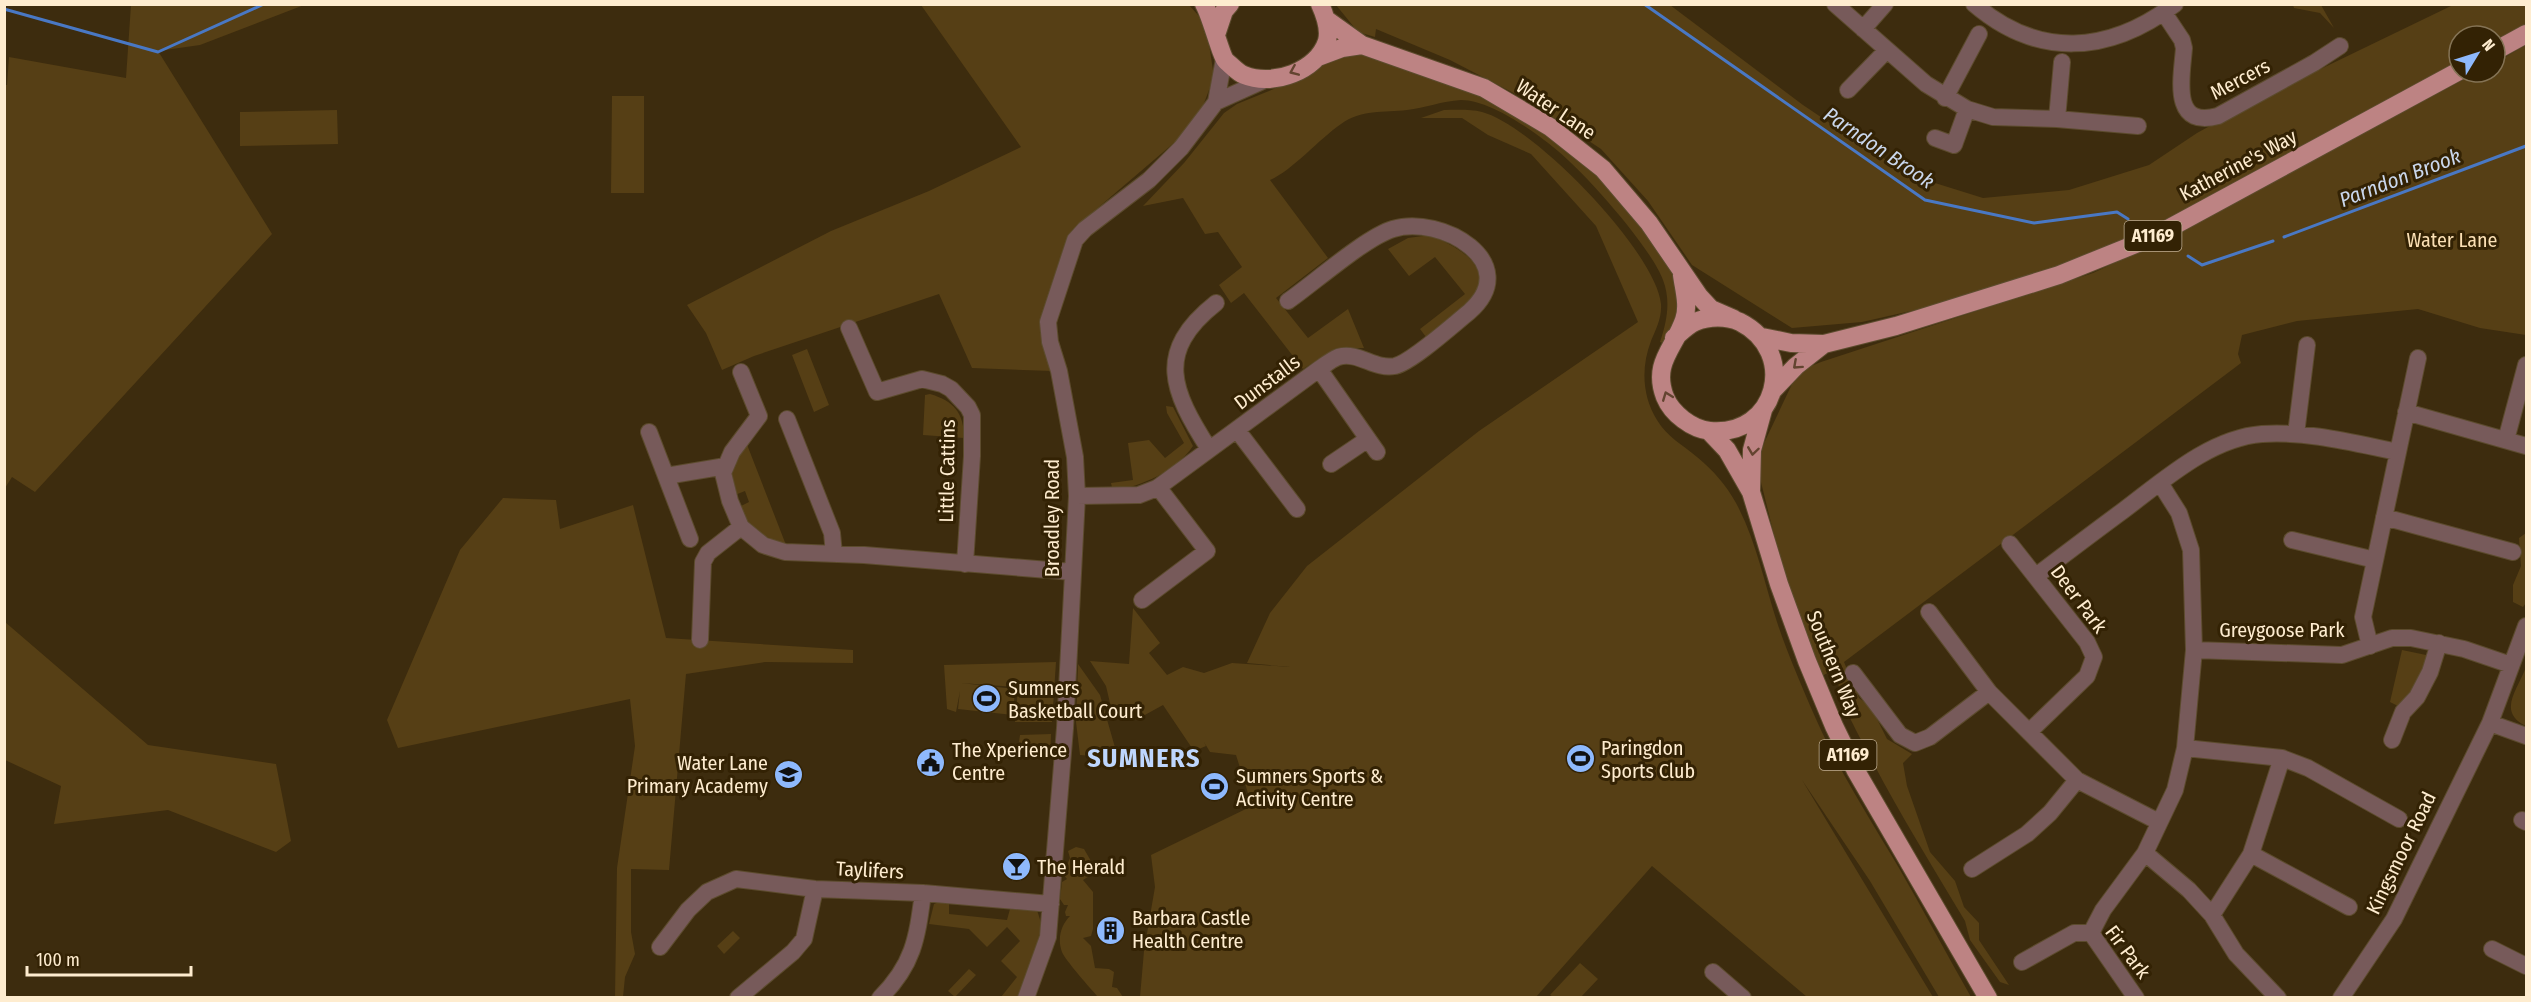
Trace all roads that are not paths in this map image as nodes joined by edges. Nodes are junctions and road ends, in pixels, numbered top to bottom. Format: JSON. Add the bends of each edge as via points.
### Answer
{"nodes":[{"id":1,"x":1204,"y":4,"type":"edge"},
{"id":2,"x":1230,"y":4,"type":"edge"},
{"id":3,"x":1835,"y":4,"type":"edge"},
{"id":4,"x":1885,"y":4,"type":"edge"},
{"id":5,"x":1974,"y":4,"type":"edge"},
{"id":6,"x":2169,"y":9,"type":"edge"},
{"id":7,"x":1324,"y":12,"type":"edge"},
{"id":8,"x":1863,"y":29,"type":"junction"},
{"id":9,"x":1217,"y":32,"type":"junction"},
{"id":10,"x":1979,"y":34,"type":"dead end"},
{"id":11,"x":2526,"y":34,"type":"edge"},
{"id":12,"x":2507,"y":44,"type":"edge"},
{"id":13,"x":1362,"y":45,"type":"junction"},
{"id":14,"x":2340,"y":46,"type":"dead end"},
{"id":15,"x":1887,"y":50,"type":"junction"},
{"id":16,"x":1318,"y":57,"type":"junction"},
{"id":17,"x":1224,"y":59,"type":"junction"},
{"id":18,"x":2062,"y":62,"type":"dead end"},
{"id":19,"x":2447,"y":76,"type":"edge"},
{"id":20,"x":1267,"y":79,"type":"junction"},
{"id":21,"x":1848,"y":90,"type":"dead end"},
{"id":22,"x":1945,"y":98,"type":"junction"},
{"id":23,"x":1216,"y":102,"type":"junction"},
{"id":24,"x":1967,"y":109,"type":"junction"},
{"id":25,"x":2057,"y":119,"type":"junction"},
{"id":26,"x":2138,"y":126,"type":"dead end"},
{"id":27,"x":1935,"y":138,"type":"dead end"},
{"id":28,"x":1681,"y":271,"type":"junction"},
{"id":29,"x":1288,"y":301,"type":"dead end"},
{"id":30,"x":1216,"y":303,"type":"dead end"},
{"id":31,"x":1734,"y":320,"type":"junction"},
{"id":32,"x":849,"y":328,"type":"dead end"},
{"id":33,"x":1674,"y":338,"type":"junction"},
{"id":34,"x":1762,"y":338,"type":"junction"},
{"id":35,"x":1824,"y":344,"type":"junction"},
{"id":36,"x":2307,"y":345,"type":"dead end"},
{"id":37,"x":2418,"y":358,"type":"dead end"},
{"id":38,"x":2526,"y":365,"type":"edge"},
{"id":39,"x":1319,"y":369,"type":"junction"},
{"id":40,"x":741,"y":372,"type":"dead end"},
{"id":41,"x":1773,"y":390,"type":"junction"},
{"id":42,"x":1763,"y":410,"type":"junction"},
{"id":43,"x":2406,"y":412,"type":"junction"},
{"id":44,"x":788,"y":419,"type":"dead end"},
{"id":45,"x":1237,"y":430,"type":"junction"},
{"id":46,"x":1709,"y":431,"type":"junction"},
{"id":47,"x":649,"y":432,"type":"dead end"},
{"id":48,"x":2296,"y":434,"type":"junction"},
{"id":49,"x":2506,"y":440,"type":"junction"},
{"id":50,"x":2526,"y":446,"type":"edge"},
{"id":51,"x":1209,"y":449,"type":"junction"},
{"id":52,"x":2398,"y":452,"type":"junction"},
{"id":53,"x":1331,"y":464,"type":"dead end"},
{"id":54,"x":726,"y":466,"type":"junction"},
{"id":55,"x":666,"y":476,"type":"junction"},
{"id":56,"x":2160,"y":483,"type":"junction"},
{"id":57,"x":1158,"y":487,"type":"junction"},
{"id":58,"x":1751,"y":492,"type":"junction"},
{"id":59,"x":1077,"y":496,"type":"junction"},
{"id":60,"x":1298,"y":509,"type":"dead end"},
{"id":61,"x":2384,"y":517,"type":"junction"},
{"id":62,"x":741,"y":527,"type":"junction"},
{"id":63,"x":690,"y":539,"type":"dead end"},
{"id":64,"x":2292,"y":540,"type":"dead end"},
{"id":65,"x":2010,"y":544,"type":"dead end"},
{"id":66,"x":2513,"y":552,"type":"dead end"},
{"id":67,"x":834,"y":554,"type":"junction"},
{"id":68,"x":2375,"y":560,"type":"junction"},
{"id":69,"x":965,"y":564,"type":"junction"},
{"id":70,"x":1073,"y":572,"type":"junction"},
{"id":71,"x":2036,"y":576,"type":"junction"},
{"id":72,"x":1142,"y":600,"type":"dead end"},
{"id":73,"x":1929,"y":612,"type":"dead end"},
{"id":74,"x":2526,"y":626,"type":"edge"},
{"id":75,"x":700,"y":640,"type":"dead end"},
{"id":76,"x":2439,"y":643,"type":"junction"},
{"id":77,"x":2370,"y":646,"type":"junction"},
{"id":78,"x":2194,"y":650,"type":"junction"},
{"id":79,"x":2511,"y":665,"type":"junction"},
{"id":80,"x":1852,"y":673,"type":"dead end"},
{"id":81,"x":1989,"y":692,"type":"junction"},
{"id":82,"x":2490,"y":723,"type":"junction"},
{"id":83,"x":2029,"y":732,"type":"junction"},
{"id":84,"x":2526,"y":736,"type":"edge"},
{"id":85,"x":2392,"y":740,"type":"dead end"},
{"id":86,"x":2185,"y":748,"type":"junction"},
{"id":87,"x":2282,"y":758,"type":"junction"},
{"id":88,"x":2077,"y":780,"type":"junction"},
{"id":89,"x":2399,"y":819,"type":"dead end"},
{"id":90,"x":2159,"y":822,"type":"junction"},
{"id":91,"x":2145,"y":853,"type":"junction"},
{"id":92,"x":2251,"y":854,"type":"junction"},
{"id":93,"x":1972,"y":869,"type":"dead end"},
{"id":94,"x":815,"y":889,"type":"junction"},
{"id":95,"x":923,"y":893,"type":"junction"},
{"id":96,"x":1051,"y":904,"type":"junction"},
{"id":97,"x":2349,"y":907,"type":"dead end"},
{"id":98,"x":2212,"y":915,"type":"junction"},
{"id":99,"x":2091,"y":933,"type":"junction"},
{"id":100,"x":660,"y":947,"type":"dead end"},
{"id":101,"x":2492,"y":949,"type":"dead end"},
{"id":102,"x":2022,"y":962,"type":"dead end"},
{"id":103,"x":2526,"y":966,"type":"edge"},
{"id":104,"x":1713,"y":972,"type":"dead end"},
{"id":105,"x":738,"y":998,"type":"edge"},
{"id":106,"x":880,"y":998,"type":"edge"},
{"id":107,"x":1026,"y":998,"type":"edge"},
{"id":108,"x":1743,"y":998,"type":"edge"},
{"id":109,"x":1988,"y":998,"type":"edge"},
{"id":110,"x":2136,"y":998,"type":"edge"},
{"id":111,"x":2278,"y":998,"type":"edge"},
{"id":112,"x":2341,"y":998,"type":"edge"}],
"edges":[{"from":1,"to":9,"type":"main road"},
{"from":2,"to":9,"type":"main road"},
{"from":3,"to":8,"type":"street"},
{"from":4,"to":8,"type":"street"},
{"from":5,"to":6,"type":"street","via":[[2001,26],[2022,35],[2072,45],[2119,37]]},
{"from":6,"to":14,"type":"street","name":"Mercers","via":[[2184,48],[2182,102],[2196,118],[2218,116]]},
{"from":7,"to":13,"type":"main road","name":"Water Lane"},
{"from":7,"to":16,"type":"main road","via":[[1327,39]]},
{"from":8,"to":15,"type":"street"},
{"from":9,"to":17,"type":"main road"},
{"from":10,"to":22,"type":"street"},
{"from":11,"to":12,"type":"main road"},
{"from":13,"to":16,"type":"main road"},
{"from":13,"to":28,"type":"main road","name":"Water Lane","via":[[1484,88],[1550,127],[1603,169],[1649,223]]},
{"from":15,"to":21,"type":"street"},
{"from":15,"to":22,"type":"street"},
{"from":16,"to":20,"type":"main road","one_way":true,"via":[[1296,73]]},
{"from":17,"to":20,"type":"main road","via":[[1243,75]]},
{"from":17,"to":23,"type":"street","name":"Broadley Road"},
{"from":18,"to":25,"type":"street"},
{"from":19,"to":35,"type":"main road","name":"Katherine's Way","number":"A1169","via":[[2143,241],[2028,286]]},
{"from":20,"to":23,"type":"street","name":"Broadley Road"},
{"from":22,"to":24,"type":"street"},
{"from":23,"to":59,"type":"street","name":"Broadley Road","via":[[1165,166],[1075,240],[1048,322],[1075,457]]},
{"from":24,"to":25,"type":"street","via":[[1993,117]]},
{"from":24,"to":27,"type":"street","via":[[1954,145]]},
{"from":25,"to":26,"type":"street"},
{"from":28,"to":31,"type":"main road","name":"Water Lane","via":[[1711,309]]},
{"from":28,"to":33,"type":"main road","name":"Water Lane","via":[[1686,306]]},
{"from":29,"to":39,"type":"street","via":[[1365,244],[1392,229],[1415,225],[1465,241],[1488,270],[1486,290],[1471,310],[1396,366],[1376,365],[1353,355],[1337,358]]},
{"from":30,"to":51,"type":"street","via":[[1187,329],[1178,347],[1175,380],[1185,411]]},
{"from":31,"to":33,"type":"main road","via":[[1714,317],[1694,322]]},
{"from":31,"to":34,"type":"main road"},
{"from":32,"to":69,"type":"street","name":"Little Cattins","via":[[877,392],[922,380],[951,389],[968,407],[972,416],[972,456]]},
{"from":46,"to":33,"type":"main road","one_way":true,"via":[[1686,422],[1665,396],[1662,364]]},
{"from":34,"to":35,"type":"main road","name":"Katherine's Way","number":"A1169"},
{"from":34,"to":41,"type":"main road","via":[[1774,364]]},
{"from":35,"to":41,"type":"main road","name":"Katherine's Way","number":"A1169","one_way":true},
{"from":36,"to":48,"type":"street"},
{"from":37,"to":43,"type":"street","name":"Greygoose Park"},
{"from":38,"to":49,"type":"street"},
{"from":39,"to":45,"type":"street","name":"Dunstalls"},
{"from":39,"to":53,"type":"street","name":"Dunstalls","via":[[1372,445]]},
{"from":40,"to":54,"type":"street","via":[[759,416]]},
{"from":41,"to":42,"type":"main road"},
{"from":42,"to":46,"type":"main road","via":[[1736,429]]},
{"from":42,"to":58,"type":"main road","name":"Southern Way","number":"A1169","one_way":true,"via":[[1752,450]]},
{"from":43,"to":49,"type":"street"},
{"from":43,"to":52,"type":"street","name":"Greygoose Park"},
{"from":44,"to":67,"type":"street","via":[[832,533]]},
{"from":45,"to":51,"type":"street","name":"Dunstalls"},
{"from":45,"to":60,"type":"street"},
{"from":46,"to":58,"type":"main road","name":"Southern Way","number":"A1169","via":[[1726,450]]},
{"from":47,"to":55,"type":"street"},
{"from":48,"to":52,"type":"street"},
{"from":48,"to":56,"type":"street","via":[[2260,434],[2229,442]]},
{"from":49,"to":50,"type":"street"},
{"from":51,"to":57,"type":"street","name":"Dunstalls"},
{"from":52,"to":61,"type":"street","name":"Greygoose Park"},
{"from":54,"to":55,"type":"street"},
{"from":54,"to":62,"type":"street","via":[[723,473]]},
{"from":55,"to":63,"type":"street"},
{"from":56,"to":71,"type":"street"},
{"from":56,"to":78,"type":"street","name":"Greygoose Park","via":[[2179,513],[2191,549]]},
{"from":57,"to":59,"type":"street","name":"Dunstalls","via":[[1139,495]]},
{"from":57,"to":72,"type":"street","via":[[1207,551]]},
{"from":58,"to":109,"type":"main road","name":"Southern Way","number":"A1169","via":[[1779,584],[1834,726],[1856,771]]},
{"from":59,"to":70,"type":"street","name":"Broadley Road"},
{"from":61,"to":66,"type":"street"},
{"from":61,"to":68,"type":"street","name":"Greygoose Park"},
{"from":62,"to":67,"type":"street","via":[[764,545],[785,552]]},
{"from":62,"to":75,"type":"street","via":[[708,553],[703,562]]},
{"from":64,"to":68,"type":"street"},
{"from":65,"to":71,"type":"street","name":"Deer Park"},
{"from":67,"to":69,"type":"street"},
{"from":68,"to":77,"type":"street","name":"Greygoose Park","via":[[2363,617]]},
{"from":69,"to":70,"type":"street"},
{"from":70,"to":96,"type":"street","name":"Broadley Road"},
{"from":71,"to":83,"type":"street","name":"Deer Park","via":[[2087,642],[2094,657],[2088,676]]},
{"from":73,"to":81,"type":"street"},
{"from":74,"to":79,"type":"street","name":"Kingsmoor Road"},
{"from":76,"to":77,"type":"street","name":"Greygoose Park","via":[[2392,638]]},
{"from":76,"to":79,"type":"street","name":"Greygoose Park"},
{"from":76,"to":85,"type":"street","via":[[2430,672],[2417,697],[2403,712]]},
{"from":77,"to":78,"type":"street","name":"Greygoose Park","via":[[2342,655]]},
{"from":78,"to":86,"type":"street","name":"Greygoose Park"},
{"from":79,"to":82,"type":"street","name":"Kingsmoor Road"},
{"from":80,"to":81,"type":"street","via":[[1900,735],[1915,743]]},
{"from":81,"to":83,"type":"street"},
{"from":82,"to":84,"type":"street"},
{"from":82,"to":112,"type":"street","name":"Kingsmoor Road","via":[[2394,919]]},
{"from":83,"to":88,"type":"street"},
{"from":86,"to":87,"type":"street"},
{"from":86,"to":90,"type":"street","name":"Greygoose Park","via":[[2175,790]]},
{"from":87,"to":89,"type":"street","via":[[2308,768]]},
{"from":87,"to":92,"type":"street"},
{"from":88,"to":90,"type":"street"},
{"from":88,"to":93,"type":"street","via":[[2027,834]]},
{"from":90,"to":91,"type":"street","name":"Greygoose Park"},
{"from":91,"to":98,"type":"street"},
{"from":91,"to":99,"type":"street","name":"Greygoose Park"},
{"from":92,"to":97,"type":"street"},
{"from":92,"to":98,"type":"street"},
{"from":94,"to":95,"type":"street","name":"Taylifers"},
{"from":94,"to":100,"type":"street","name":"Taylifers","via":[[736,879],[707,891]]},
{"from":94,"to":105,"type":"street","name":"Taylifers","via":[[804,939]]},
{"from":95,"to":96,"type":"street","name":"Taylifers"},
{"from":95,"to":106,"type":"street","name":"Taylifers","via":[[917,936],[908,964]]},
{"from":96,"to":107,"type":"street","name":"Broadley Road","via":[[1048,937]]},
{"from":98,"to":111,"type":"street","via":[[2236,954]]},
{"from":99,"to":102,"type":"street","name":"Fir Park","via":[[2074,933]]},
{"from":99,"to":110,"type":"street","name":"Fir Park"},
{"from":101,"to":103,"type":"street"},
{"from":104,"to":108,"type":"street"}]}
